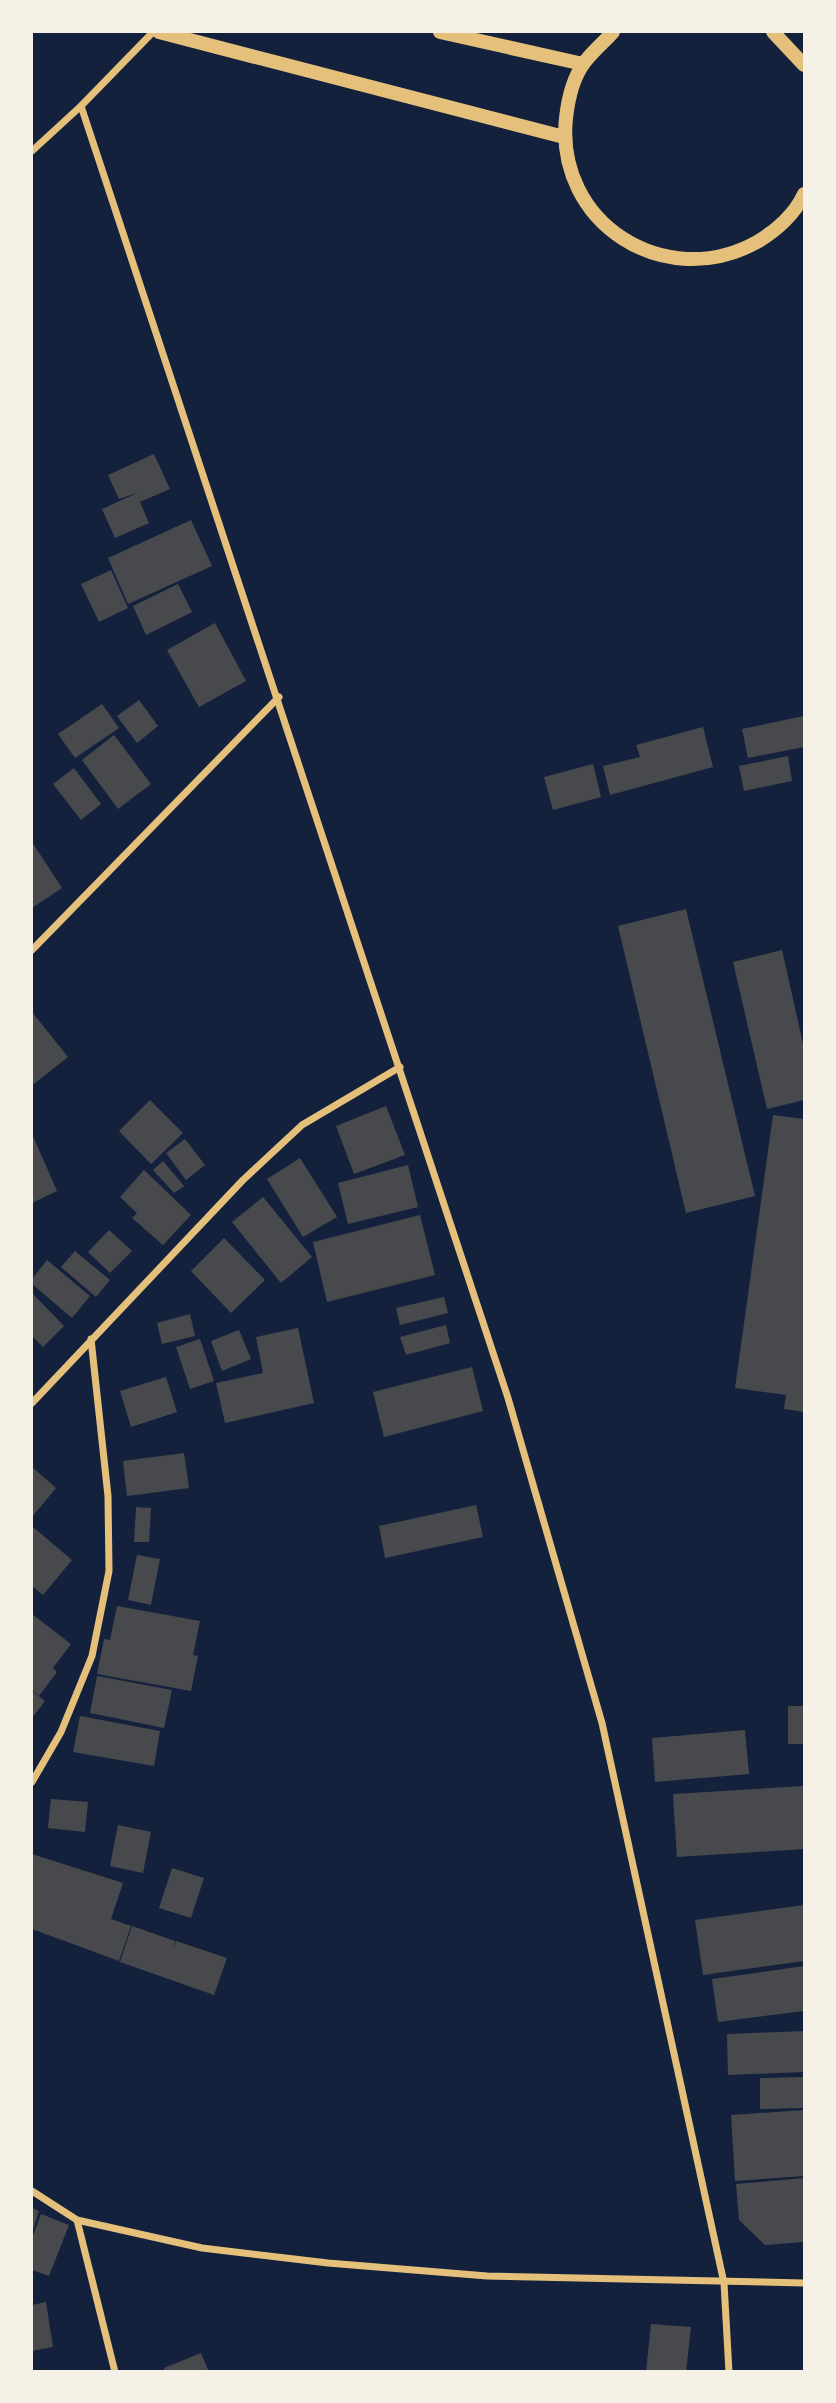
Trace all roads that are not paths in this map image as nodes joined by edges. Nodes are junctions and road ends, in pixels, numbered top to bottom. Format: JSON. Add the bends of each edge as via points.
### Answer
{"nodes":[{"id":1,"x":153,"y":32,"type":"edge"},
{"id":2,"x":159,"y":32,"type":"edge"},
{"id":3,"x":440,"y":32,"type":"edge"},
{"id":4,"x":613,"y":32,"type":"edge"},
{"id":5,"x":773,"y":32,"type":"edge"},
{"id":6,"x":583,"y":64,"type":"junction"},
{"id":7,"x":804,"y":65,"type":"edge"},
{"id":8,"x":81,"y":106,"type":"junction"},
{"id":9,"x":564,"y":137,"type":"junction"},
{"id":10,"x":32,"y":150,"type":"edge"},
{"id":11,"x":803,"y":201,"type":"edge"},
{"id":12,"x":279,"y":697,"type":"junction"},
{"id":13,"x":32,"y":950,"type":"edge"},
{"id":14,"x":400,"y":1067,"type":"junction"},
{"id":15,"x":91,"y":1339,"type":"junction"},
{"id":16,"x":32,"y":1403,"type":"edge"},
{"id":17,"x":32,"y":1782,"type":"edge"},
{"id":18,"x":32,"y":2191,"type":"edge"},
{"id":19,"x":77,"y":2220,"type":"junction"},
{"id":20,"x":724,"y":2283,"type":"junction"},
{"id":21,"x":804,"y":2283,"type":"edge"},
{"id":22,"x":115,"y":2371,"type":"edge"},
{"id":23,"x":729,"y":2371,"type":"edge"}],
"edges":[{"from":1,"to":8,"type":"street"},
{"from":2,"to":9,"type":"main road"},
{"from":3,"to":6,"type":"main road"},
{"from":4,"to":6,"type":"main road"},
{"from":5,"to":7,"type":"main road"},
{"from":6,"to":9,"type":"main road","via":[[568,100]]},
{"from":8,"to":10,"type":"street"},
{"from":8,"to":12,"type":"street"},
{"from":9,"to":11,"type":"main road","via":[[573,177],[592,212],[621,238],[657,256],[697,260],[737,253],[772,233]]},
{"from":12,"to":13,"type":"street"},
{"from":12,"to":14,"type":"street","via":[[331,870]]},
{"from":14,"to":15,"type":"street","via":[[302,1125]]},
{"from":14,"to":20,"type":"street","via":[[508,1398],[602,1723]]},
{"from":15,"to":16,"type":"street"},
{"from":15,"to":17,"type":"street","via":[[108,1496],[109,1571],[92,1656],[61,1732]]},
{"from":18,"to":19,"type":"street"},
{"from":19,"to":20,"type":"street","via":[[202,2248],[328,2263],[486,2276]]},
{"from":19,"to":22,"type":"street"},
{"from":20,"to":21,"type":"street"},
{"from":20,"to":23,"type":"street"}]}
